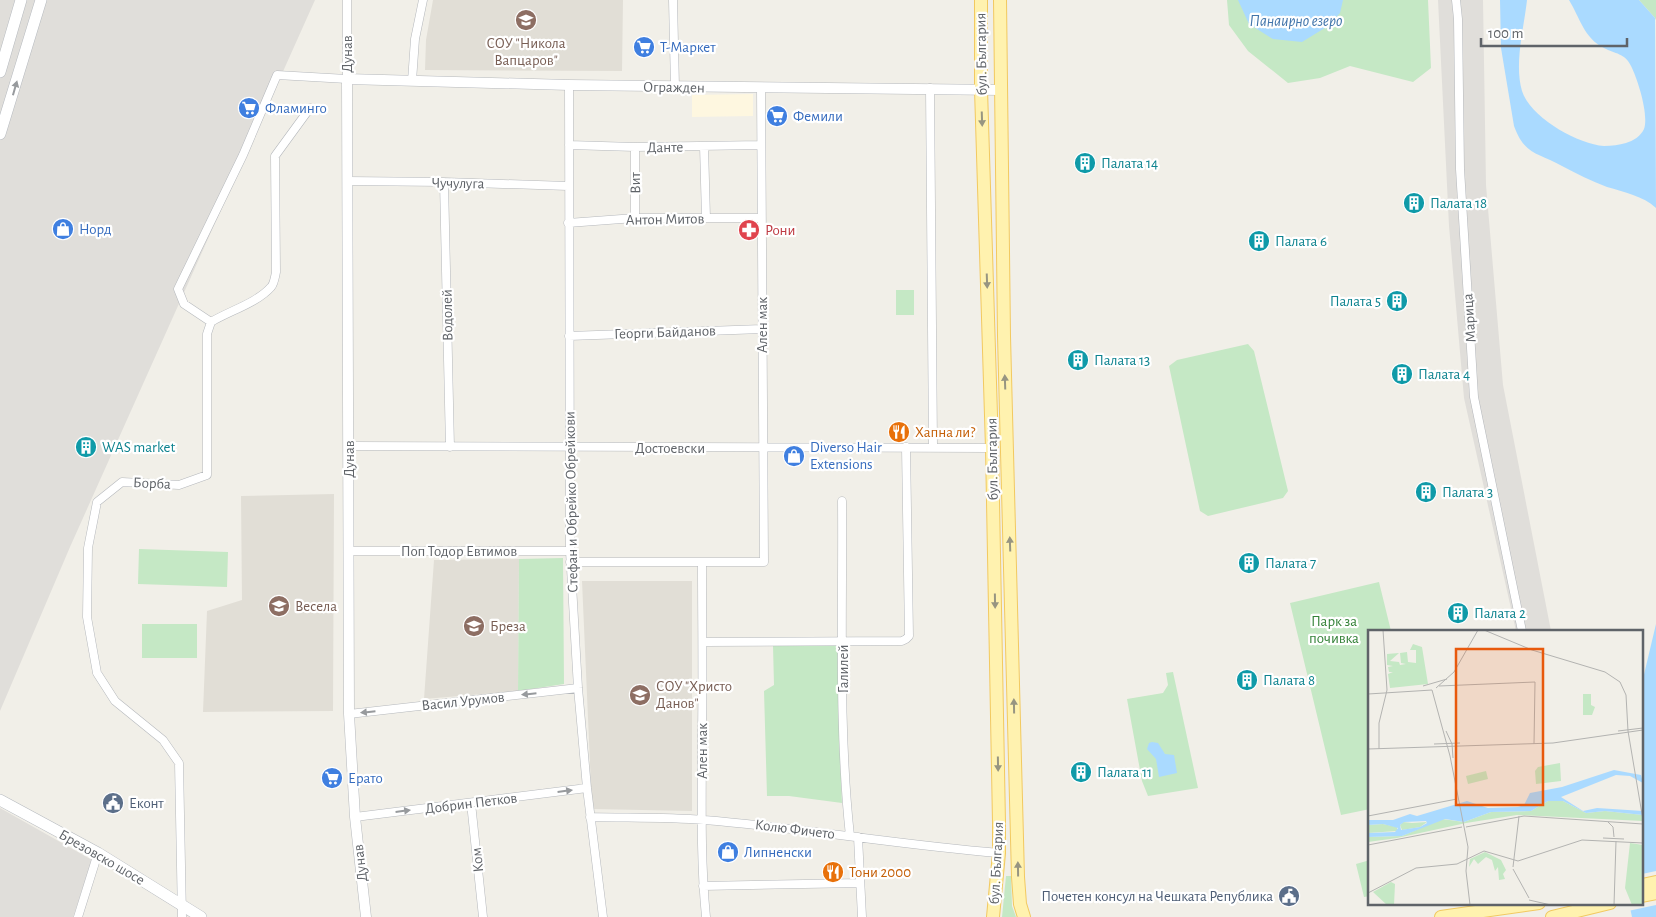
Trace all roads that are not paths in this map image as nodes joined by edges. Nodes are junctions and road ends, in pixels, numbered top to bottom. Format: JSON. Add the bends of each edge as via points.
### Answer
{"nodes":[{"id":1,"x":21,"y":0,"type":"edge"},
{"id":2,"x":41,"y":0,"type":"edge"},
{"id":3,"x":347,"y":0,"type":"edge"},
{"id":4,"x":423,"y":0,"type":"edge"},
{"id":5,"x":673,"y":0,"type":"edge"},
{"id":6,"x":980,"y":0,"type":"edge"},
{"id":7,"x":1000,"y":0,"type":"edge"},
{"id":8,"x":1456,"y":0,"type":"edge"},
{"id":9,"x":0,"y":72,"type":"edge"},
{"id":10,"x":347,"y":79,"type":"junction"},
{"id":11,"x":412,"y":81,"type":"junction"},
{"id":12,"x":569,"y":85,"type":"junction"},
{"id":13,"x":675,"y":87,"type":"junction"},
{"id":14,"x":761,"y":88,"type":"junction"},
{"id":15,"x":930,"y":88,"type":"junction"},
{"id":16,"x":981,"y":89,"type":"junction"},
{"id":17,"x":1002,"y":90,"type":"junction"},
{"id":18,"x":310,"y":108,"type":"dead end"},
{"id":19,"x":0,"y":134,"type":"edge"},
{"id":20,"x":569,"y":145,"type":"junction"},
{"id":21,"x":761,"y":145,"type":"junction"},
{"id":22,"x":704,"y":146,"type":"junction"},
{"id":23,"x":635,"y":147,"type":"junction"},
{"id":24,"x":347,"y":181,"type":"junction"},
{"id":25,"x":444,"y":182,"type":"junction"},
{"id":26,"x":568,"y":186,"type":"junction"},
{"id":27,"x":635,"y":218,"type":"junction"},
{"id":28,"x":706,"y":218,"type":"junction"},
{"id":29,"x":761,"y":218,"type":"junction"},
{"id":30,"x":568,"y":223,"type":"junction"},
{"id":31,"x":211,"y":322,"type":"junction"},
{"id":32,"x":762,"y":329,"type":"junction"},
{"id":33,"x":569,"y":336,"type":"junction"},
{"id":34,"x":349,"y":446,"type":"junction"},
{"id":35,"x":450,"y":447,"type":"junction"},
{"id":36,"x":933,"y":447,"type":"junction"},
{"id":37,"x":570,"y":448,"type":"junction"},
{"id":38,"x":906,"y":448,"type":"junction"},
{"id":39,"x":992,"y":448,"type":"junction"},
{"id":40,"x":762,"y":449,"type":"junction"},
{"id":41,"x":842,"y":501,"type":"dead end"},
{"id":42,"x":349,"y":550,"type":"junction"},
{"id":43,"x":570,"y":551,"type":"junction"},
{"id":44,"x":570,"y":562,"type":"junction"},
{"id":45,"x":702,"y":563,"type":"junction"},
{"id":46,"x":1522,"y":630,"type":"edge"},
{"id":47,"x":843,"y":640,"type":"junction"},
{"id":48,"x":703,"y":642,"type":"junction"},
{"id":49,"x":578,"y":688,"type":"junction"},
{"id":50,"x":349,"y":714,"type":"junction"},
{"id":51,"x":587,"y":788,"type":"junction"},
{"id":52,"x":0,"y":800,"type":"edge"},
{"id":53,"x":471,"y":803,"type":"junction"},
{"id":54,"x":355,"y":817,"type":"junction"},
{"id":55,"x":590,"y":817,"type":"junction"},
{"id":56,"x":702,"y":820,"type":"junction"},
{"id":57,"x":854,"y":836,"type":"junction"},
{"id":58,"x":98,"y":853,"type":"junction"},
{"id":59,"x":999,"y":853,"type":"junction"},
{"id":60,"x":860,"y":883,"type":"junction"},
{"id":61,"x":703,"y":886,"type":"junction"},
{"id":62,"x":1532,"y":904,"type":"edge"},
{"id":63,"x":1608,"y":904,"type":"edge"},
{"id":64,"x":182,"y":905,"type":"junction"},
{"id":65,"x":1583,"y":914,"type":"edge"},
{"id":66,"x":78,"y":917,"type":"edge"},
{"id":67,"x":182,"y":917,"type":"edge"},
{"id":68,"x":201,"y":917,"type":"edge"},
{"id":69,"x":366,"y":917,"type":"edge"},
{"id":70,"x":483,"y":917,"type":"edge"},
{"id":71,"x":603,"y":917,"type":"edge"},
{"id":72,"x":706,"y":917,"type":"edge"},
{"id":73,"x":862,"y":917,"type":"edge"},
{"id":74,"x":993,"y":917,"type":"edge"},
{"id":75,"x":1024,"y":917,"type":"edge"},
{"id":76,"x":1441,"y":917,"type":"edge"},
{"id":77,"x":1552,"y":917,"type":"edge"}],
"edges":[{"from":1,"to":9,"type":"main road"},
{"from":19,"to":2,"type":"main road","one_way":true},
{"from":3,"to":10,"type":"street","name":"Дунав"},
{"from":4,"to":11,"type":"street","via":[[415,39]]},
{"from":5,"to":13,"type":"street"},
{"from":6,"to":16,"type":"main road","name":"бул. България"},
{"from":7,"to":17,"type":"main road"},
{"from":8,"to":46,"type":"street","name":"Марица","via":[[1460,169],[1474,397]]},
{"from":10,"to":11,"type":"street","name":"Огражден"},
{"from":10,"to":24,"type":"street","name":"Дунав"},
{"from":10,"to":31,"type":"street","via":[[277,75],[243,155],[178,289],[184,304]]},
{"from":11,"to":12,"type":"street","name":"Огражден"},
{"from":12,"to":13,"type":"street","name":"Огражден"},
{"from":12,"to":20,"type":"street","name":"Стефан и Обрейко Обрейкови"},
{"from":13,"to":14,"type":"street","name":"Огражден"},
{"from":14,"to":15,"type":"street","name":"Огражден"},
{"from":14,"to":21,"type":"street","name":"Ален мак"},
{"from":15,"to":16,"type":"street","name":"Огражден"},
{"from":15,"to":36,"type":"street"},
{"from":16,"to":17,"type":"street","name":"Огражден"},
{"from":16,"to":39,"type":"main road","name":"бул. България","one_way":true},
{"from":75,"to":17,"type":"main road","one_way":true,"via":[[1018,877],[1004,336]]},
{"from":18,"to":31,"type":"street","via":[[275,156],[276,272],[272,286],[250,303]]},
{"from":20,"to":23,"type":"street","name":"Данте"},
{"from":20,"to":26,"type":"street","name":"Стефан и Обрейко Обрейкови"},
{"from":21,"to":22,"type":"street","name":"Данте"},
{"from":21,"to":29,"type":"street","name":"Ален мак"},
{"from":22,"to":23,"type":"street","name":"Данте"},
{"from":22,"to":28,"type":"street"},
{"from":23,"to":27,"type":"street","name":"Вит"},
{"from":24,"to":25,"type":"street","name":"Чучулуга"},
{"from":24,"to":34,"type":"street","name":"Дунав"},
{"from":25,"to":26,"type":"street","name":"Чучулуга"},
{"from":25,"to":35,"type":"street","name":"Водолей"},
{"from":26,"to":30,"type":"street","name":"Стефан и Обрейко Обрейкови"},
{"from":27,"to":28,"type":"street","name":"Антон Митов"},
{"from":27,"to":30,"type":"street","name":"Антон Митов"},
{"from":28,"to":29,"type":"street","name":"Антон Митов"},
{"from":29,"to":32,"type":"street","name":"Ален мак"},
{"from":30,"to":33,"type":"street","name":"Стефан и Обрейко Обрейкови"},
{"from":31,"to":64,"type":"street","name":"Борба","via":[[207,334],[207,475],[179,485],[122,482],[97,502],[88,548],[87,617],[97,673],[115,701],[163,740],[179,763]]},
{"from":32,"to":33,"type":"street","name":"Георги Байданов"},
{"from":32,"to":40,"type":"street","name":"Ален мак"},
{"from":33,"to":37,"type":"street","name":"Стефан и Обрейко Обрейкови"},
{"from":34,"to":35,"type":"street","name":"Достоевски"},
{"from":34,"to":42,"type":"street","name":"Дунав"},
{"from":35,"to":37,"type":"street","name":"Достоевски"},
{"from":36,"to":38,"type":"street","name":"Достоевски"},
{"from":36,"to":39,"type":"street","name":"Достоевски"},
{"from":37,"to":40,"type":"street","name":"Достоевски"},
{"from":37,"to":43,"type":"street","name":"Стефан и Обрейко Обрейкови"},
{"from":38,"to":40,"type":"street","name":"Достоевски"},
{"from":38,"to":47,"type":"street","via":[[909,636],[902,641]]},
{"from":39,"to":59,"type":"main road","name":"бул. България","one_way":true},
{"from":40,"to":45,"type":"street","name":"Ален мак","via":[[764,562]]},
{"from":41,"to":47,"type":"street","name":"Галилей"},
{"from":42,"to":43,"type":"street","name":"Поп Тодор Евтимов"},
{"from":42,"to":50,"type":"street","name":"Дунав"},
{"from":43,"to":44,"type":"street","name":"Стефан и Обрейко Обрейкови"},
{"from":44,"to":45,"type":"street"},
{"from":44,"to":49,"type":"street","name":"Стефан и Обрейко Обрейкови"},
{"from":45,"to":48,"type":"street","name":"Ален мак"},
{"from":47,"to":48,"type":"street"},
{"from":47,"to":57,"type":"street","name":"Галилей","via":[[846,800]]},
{"from":48,"to":56,"type":"street","name":"Ален мак"},
{"from":49,"to":50,"type":"street","name":"Васил Урумов","one_way":true},
{"from":49,"to":51,"type":"street","name":"Стефан и Обрейко Обрейкови"},
{"from":50,"to":54,"type":"street","name":"Дунав"},
{"from":53,"to":51,"type":"street","name":"Добрин Петков","one_way":true},
{"from":51,"to":55,"type":"street","name":"Стефан и Обрейко Обрейкови"},
{"from":52,"to":58,"type":"main road","name":"Брезовско шосе"},
{"from":54,"to":53,"type":"street","name":"Добрин Петков","one_way":true},
{"from":53,"to":70,"type":"street","name":"Ком"},
{"from":54,"to":69,"type":"street","name":"Дунав"},
{"from":55,"to":56,"type":"street","name":"Колю Фичето"},
{"from":55,"to":71,"type":"street","name":"Стефан и Обрейко Обрейкови"},
{"from":56,"to":57,"type":"street","name":"Колю Фичето"},
{"from":56,"to":61,"type":"street","name":"Ален мак"},
{"from":57,"to":59,"type":"street","name":"Колю Фичето"},
{"from":57,"to":60,"type":"street","name":"Галилей"},
{"from":58,"to":64,"type":"main road","name":"Брезовско шосе"},
{"from":58,"to":66,"type":"street"},
{"from":59,"to":74,"type":"main road","name":"бул. България"},
{"from":60,"to":61,"type":"street"},
{"from":60,"to":73,"type":"street","name":"Галилей"},
{"from":61,"to":72,"type":"street","name":"Ален мак"},
{"from":62,"to":76,"type":"main road"},
{"from":63,"to":65,"type":"main road"},
{"from":64,"to":67,"type":"street"},
{"from":64,"to":68,"type":"main road","name":"Брезовско шосе"},
{"from":65,"to":77,"type":"main road"}]}
